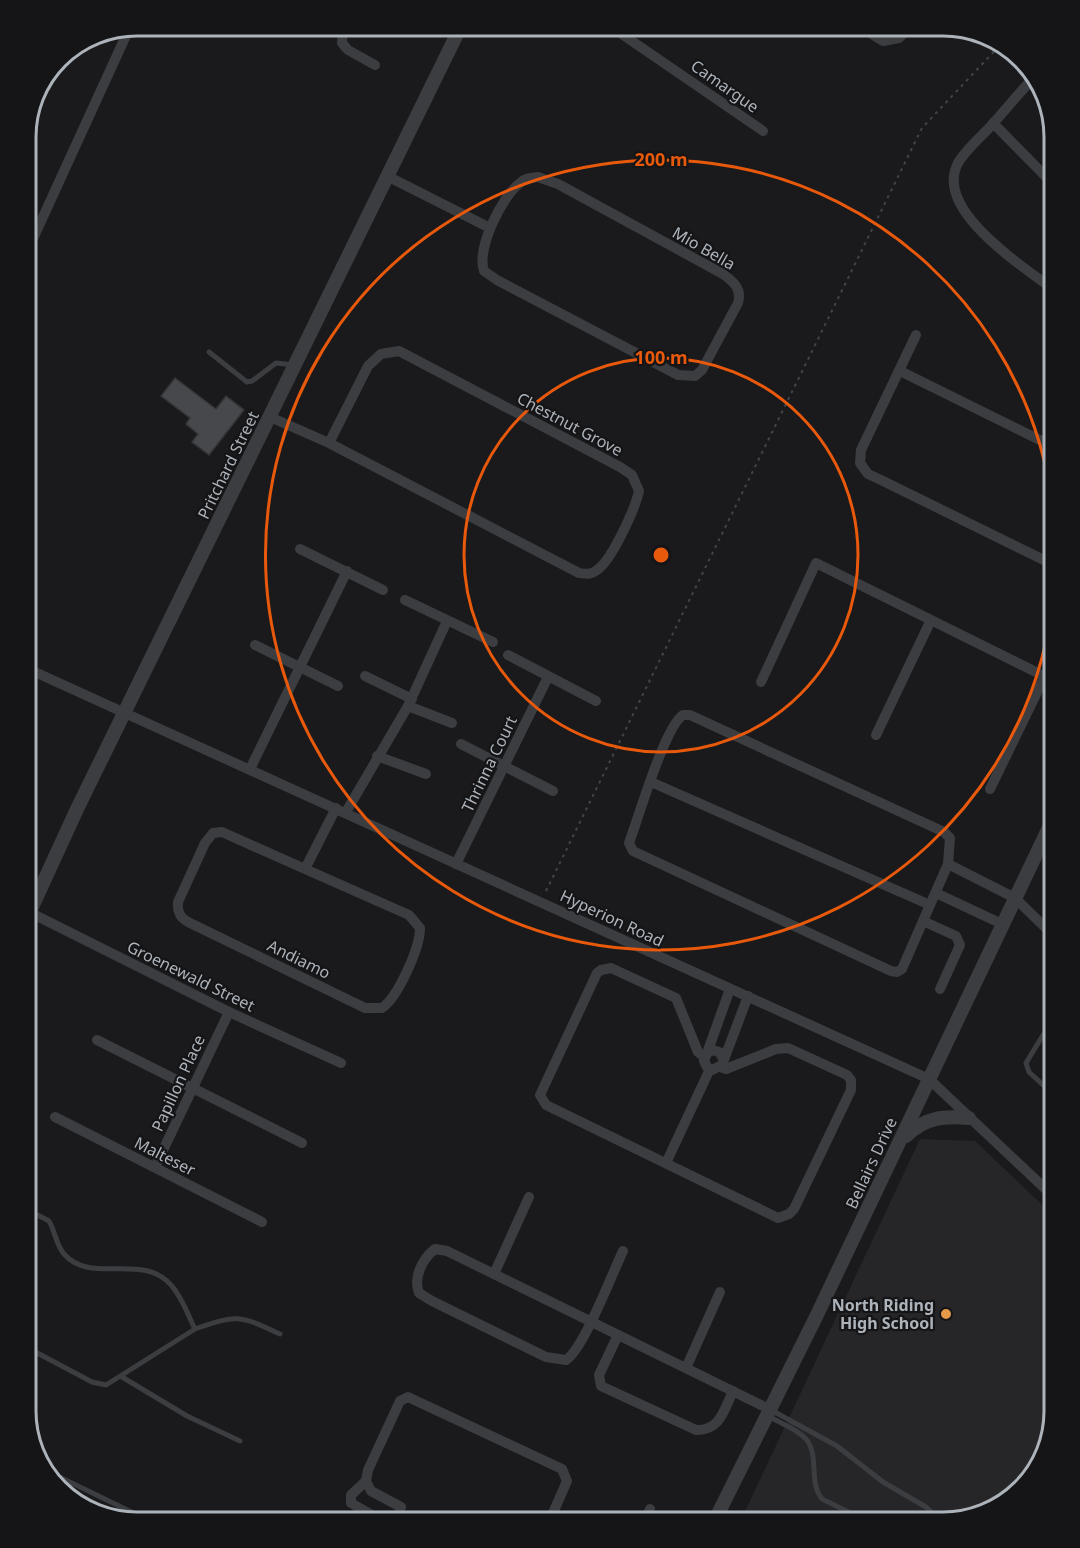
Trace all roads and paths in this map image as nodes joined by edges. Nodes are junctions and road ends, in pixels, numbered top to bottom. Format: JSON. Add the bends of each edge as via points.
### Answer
{"nodes":[{"id":1,"x":342,"y":36,"type":"edge"},
{"id":2,"x":454,"y":36,"type":"edge"},
{"id":3,"x":625,"y":36,"type":"edge"},
{"id":4,"x":875,"y":36,"type":"edge"},
{"id":5,"x":901,"y":36,"type":"edge"},
{"id":6,"x":125,"y":37,"type":"edge"},
{"id":7,"x":995,"y":51,"type":"edge"},
{"id":8,"x":375,"y":65,"type":"dead end"},
{"id":9,"x":1028,"y":83,"type":"edge"},
{"id":10,"x":993,"y":123,"type":"junction"},
{"id":11,"x":763,"y":131,"type":"dead end"},
{"id":12,"x":1044,"y":175,"type":"edge"},
{"id":13,"x":388,"y":177,"type":"junction"},
{"id":14,"x":490,"y":228,"type":"junction"},
{"id":15,"x":36,"y":232,"type":"edge"},
{"id":16,"x":1044,"y":282,"type":"edge"},
{"id":17,"x":916,"y":335,"type":"dead end"},
{"id":18,"x":209,"y":352,"type":"dead end"},
{"id":19,"x":296,"y":365,"type":"junction"},
{"id":20,"x":900,"y":371,"type":"junction"},
{"id":21,"x":270,"y":417,"type":"junction"},
{"id":22,"x":1044,"y":442,"type":"edge"},
{"id":23,"x":329,"y":443,"type":"junction"},
{"id":24,"x":300,"y":549,"type":"dead end"},
{"id":25,"x":1044,"y":560,"type":"edge"},
{"id":26,"x":347,"y":571,"type":"junction"},
{"id":27,"x":383,"y":590,"type":"dead end"},
{"id":28,"x":405,"y":600,"type":"dead end"},
{"id":29,"x":931,"y":620,"type":"junction"},
{"id":30,"x":447,"y":621,"type":"junction"},
{"id":31,"x":493,"y":642,"type":"dead end"},
{"id":32,"x":255,"y":645,"type":"dead end"},
{"id":33,"x":508,"y":655,"type":"dead end"},
{"id":34,"x":300,"y":667,"type":"junction"},
{"id":35,"x":36,"y":672,"type":"edge"},
{"id":36,"x":365,"y":676,"type":"dead end"},
{"id":37,"x":1044,"y":676,"type":"edge"},
{"id":38,"x":548,"y":677,"type":"junction"},
{"id":39,"x":761,"y":682,"type":"dead end"},
{"id":40,"x":338,"y":686,"type":"dead end"},
{"id":41,"x":1044,"y":690,"type":"edge"},
{"id":42,"x":596,"y":701,"type":"dead end"},
{"id":43,"x":410,"y":702,"type":"junction"},
{"id":44,"x":126,"y":713,"type":"junction"},
{"id":45,"x":452,"y":723,"type":"dead end"},
{"id":46,"x":876,"y":735,"type":"dead end"},
{"id":47,"x":461,"y":744,"type":"dead end"},
{"id":48,"x":377,"y":756,"type":"junction"},
{"id":49,"x":503,"y":767,"type":"junction"},
{"id":50,"x":250,"y":769,"type":"junction"},
{"id":51,"x":426,"y":774,"type":"dead end"},
{"id":52,"x":651,"y":782,"type":"junction"},
{"id":53,"x":990,"y":789,"type":"dead end"},
{"id":54,"x":553,"y":791,"type":"dead end"},
{"id":55,"x":341,"y":810,"type":"junction"},
{"id":56,"x":1044,"y":838,"type":"edge"},
{"id":57,"x":456,"y":864,"type":"junction"},
{"id":58,"x":948,"y":864,"type":"junction"},
{"id":59,"x":305,"y":868,"type":"junction"},
{"id":60,"x":936,"y":893,"type":"junction"},
{"id":61,"x":1016,"y":898,"type":"junction"},
{"id":62,"x":36,"y":899,"type":"edge"},
{"id":63,"x":541,"y":902,"type":"junction"},
{"id":64,"x":930,"y":905,"type":"junction"},
{"id":65,"x":36,"y":920,"type":"edge"},
{"id":66,"x":923,"y":921,"type":"junction"},
{"id":67,"x":1002,"y":924,"type":"junction"},
{"id":68,"x":1044,"y":926,"type":"edge"},
{"id":69,"x":730,"y":989,"type":"junction"},
{"id":70,"x":940,"y":989,"type":"dead end"},
{"id":71,"x":748,"y":996,"type":"junction"},
{"id":72,"x":229,"y":1012,"type":"junction"},
{"id":73,"x":1044,"y":1034,"type":"edge"},
{"id":74,"x":97,"y":1040,"type":"dead end"},
{"id":75,"x":705,"y":1055,"type":"junction"},
{"id":76,"x":340,"y":1063,"type":"dead end"},
{"id":77,"x":718,"y":1065,"type":"junction"},
{"id":78,"x":929,"y":1079,"type":"junction"},
{"id":79,"x":1044,"y":1086,"type":"edge"},
{"id":80,"x":193,"y":1087,"type":"junction"},
{"id":81,"x":55,"y":1117,"type":"dead end"},
{"id":82,"x":969,"y":1118,"type":"junction"},
{"id":83,"x":900,"y":1142,"type":"junction"},
{"id":84,"x":302,"y":1143,"type":"dead end"},
{"id":85,"x":666,"y":1163,"type":"junction"},
{"id":86,"x":154,"y":1167,"type":"junction"},
{"id":87,"x":1044,"y":1188,"type":"edge"},
{"id":88,"x":529,"y":1197,"type":"dead end"},
{"id":89,"x":36,"y":1214,"type":"edge"},
{"id":90,"x":262,"y":1222,"type":"dead end"},
{"id":91,"x":622,"y":1251,"type":"dead end"},
{"id":92,"x":494,"y":1274,"type":"junction"},
{"id":93,"x":720,"y":1292,"type":"dead end"},
{"id":94,"x":590,"y":1322,"type":"junction"},
{"id":95,"x":195,"y":1329,"type":"junction"},
{"id":96,"x":280,"y":1334,"type":"dead end"},
{"id":97,"x":618,"y":1335,"type":"junction"},
{"id":98,"x":36,"y":1352,"type":"edge"},
{"id":99,"x":686,"y":1368,"type":"junction"},
{"id":100,"x":122,"y":1377,"type":"junction"},
{"id":101,"x":733,"y":1391,"type":"junction"},
{"id":102,"x":767,"y":1412,"type":"junction"},
{"id":103,"x":240,"y":1442,"type":"dead end"},
{"id":104,"x":62,"y":1478,"type":"edge"},
{"id":105,"x":366,"y":1481,"type":"junction"},
{"id":106,"x":650,"y":1509,"type":"dead end"},
{"id":107,"x":131,"y":1512,"type":"edge"},
{"id":108,"x":367,"y":1512,"type":"edge"},
{"id":109,"x":399,"y":1512,"type":"edge"},
{"id":110,"x":553,"y":1512,"type":"edge"},
{"id":111,"x":649,"y":1512,"type":"edge"},
{"id":112,"x":719,"y":1512,"type":"edge"},
{"id":113,"x":849,"y":1512,"type":"edge"},
{"id":114,"x":931,"y":1512,"type":"edge"}],
"edges":[{"from":1,"to":8,"type":"street","via":[[348,50]]},
{"from":2,"to":13,"type":"street","name":"Pritchard Street"},
{"from":3,"to":11,"type":"street","name":"Camargue"},
{"from":4,"to":5,"type":"street","via":[[883,41]]},
{"from":6,"to":15,"type":"street"},
{"from":7,"to":63,"type":"path","via":[[922,128]]},
{"from":9,"to":10,"type":"street"},
{"from":10,"to":12,"type":"street"},
{"from":10,"to":16,"type":"street","via":[[959,162],[953,181],[955,191],[966,212],[989,239]]},
{"from":13,"to":14,"type":"street"},
{"from":13,"to":19,"type":"street","name":"Pritchard Street"},
{"from":14,"to":14,"type":"street","name":"Mio Bella","via":[[481,263],[490,276],[686,377],[695,376],[709,362],[740,297],[736,285],[723,274],[546,179],[529,178],[519,183]]},
{"from":17,"to":20,"type":"street"},
{"from":18,"to":19,"type":"lane","via":[[247,382],[276,363]]},
{"from":19,"to":21,"type":"street","name":"Pritchard Street"},
{"from":20,"to":22,"type":"street"},
{"from":20,"to":25,"type":"street","via":[[861,450],[858,458],[863,469]]},
{"from":21,"to":23,"type":"street","name":"Chestnut Grove"},
{"from":21,"to":44,"type":"street","name":"Pritchard Street"},
{"from":23,"to":23,"type":"street","name":"Chestnut Grove","via":[[579,573],[595,572],[607,559],[639,491],[632,475],[620,467],[399,351],[381,354],[368,366]]},
{"from":24,"to":26,"type":"street"},
{"from":26,"to":27,"type":"street"},
{"from":26,"to":34,"type":"street"},
{"from":28,"to":30,"type":"street"},
{"from":29,"to":37,"type":"street"},
{"from":29,"to":39,"type":"street","via":[[816,563]]},
{"from":29,"to":46,"type":"street"},
{"from":30,"to":31,"type":"street"},
{"from":30,"to":43,"type":"street"},
{"from":32,"to":34,"type":"street"},
{"from":33,"to":38,"type":"street"},
{"from":34,"to":40,"type":"street"},
{"from":34,"to":50,"type":"street"},
{"from":35,"to":44,"type":"street","name":"Hyperion Road"},
{"from":36,"to":43,"type":"street"},
{"from":38,"to":42,"type":"street"},
{"from":38,"to":49,"type":"street","name":"Thrinna Court"},
{"from":41,"to":53,"type":"street"},
{"from":43,"to":45,"type":"street"},
{"from":43,"to":48,"type":"street"},
{"from":44,"to":50,"type":"street","name":"Hyperion Road"},
{"from":44,"to":62,"type":"street","name":"Pritchard Street"},
{"from":47,"to":49,"type":"street"},
{"from":48,"to":51,"type":"street"},
{"from":48,"to":55,"type":"street"},
{"from":49,"to":54,"type":"street"},
{"from":49,"to":57,"type":"street","name":"Thrinna Court"},
{"from":50,"to":55,"type":"street","name":"Hyperion Road"},
{"from":52,"to":58,"type":"street","via":[[676,720],[690,715],[944,832],[950,838]]},
{"from":52,"to":64,"type":"street"},
{"from":52,"to":66,"type":"street","via":[[629,843],[637,854],[897,972],[902,969]]},
{"from":55,"to":57,"type":"street","name":"Hyperion Road"},
{"from":55,"to":59,"type":"street"},
{"from":56,"to":61,"type":"street","name":"Bellairs Drive"},
{"from":57,"to":63,"type":"street","name":"Hyperion Road"},
{"from":58,"to":60,"type":"street"},
{"from":58,"to":61,"type":"street"},
{"from":59,"to":59,"type":"street","name":"Andiamo","via":[[218,831],[206,843],[177,909],[183,920],[365,1008],[382,1008],[394,996],[417,946],[420,928],[409,915]]},
{"from":60,"to":64,"type":"street"},
{"from":60,"to":67,"type":"street"},
{"from":61,"to":67,"type":"street","name":"Bellairs Drive"},
{"from":61,"to":68,"type":"street"},
{"from":63,"to":69,"type":"street","name":"Hyperion Road"},
{"from":64,"to":66,"type":"street"},
{"from":65,"to":72,"type":"street","name":"Groenewald Street"},
{"from":66,"to":70,"type":"street","via":[[959,940]]},
{"from":67,"to":78,"type":"street","name":"Bellairs Drive"},
{"from":69,"to":71,"type":"street","name":"Hyperion Road"},
{"from":69,"to":75,"type":"street"},
{"from":71,"to":77,"type":"street"},
{"from":71,"to":78,"type":"street","name":"Hyperion Road"},
{"from":72,"to":76,"type":"street","name":"Groenewald Street"},
{"from":72,"to":80,"type":"street","name":"Papillon Place"},
{"from":73,"to":79,"type":"lane","via":[[1026,1064]]},
{"from":74,"to":80,"type":"street"},
{"from":75,"to":77,"type":"street","via":[[705,1064]]},
{"from":75,"to":77,"type":"street","via":[[716,1051]]},
{"from":75,"to":85,"type":"street","via":[[698,1052],[676,998],[606,968],[597,973],[541,1090],[546,1105]]},
{"from":77,"to":85,"type":"street"},
{"from":77,"to":85,"type":"street","via":[[726,1069],[788,1048],[847,1075],[851,1090],[789,1214],[778,1218]]},
{"from":78,"to":82,"type":"street","name":"Hyperion Road"},
{"from":78,"to":83,"type":"street","name":"Bellairs Drive"},
{"from":80,"to":84,"type":"street"},
{"from":80,"to":86,"type":"street","name":"Papillon Place"},
{"from":81,"to":86,"type":"street","name":"Malteser"},
{"from":82,"to":83,"type":"street","via":[[929,1119]]},
{"from":82,"to":87,"type":"street","name":"Hyperion Road"},
{"from":83,"to":102,"type":"street","name":"Bellairs Drive"},
{"from":86,"to":90,"type":"street","name":"Malteser"},
{"from":88,"to":92,"type":"street"},
{"from":89,"to":95,"type":"lane","via":[[49,1221],[69,1259],[102,1270],[137,1267],[167,1281]]},
{"from":91,"to":94,"type":"street"},
{"from":92,"to":94,"type":"street"},
{"from":92,"to":94,"type":"street","via":[[435,1249],[418,1274],[416,1287],[432,1301],[558,1360],[572,1356]]},
{"from":93,"to":99,"type":"street"},
{"from":94,"to":97,"type":"street"},
{"from":95,"to":96,"type":"lane","via":[[234,1317]]},
{"from":95,"to":100,"type":"lane"},
{"from":97,"to":99,"type":"street"},
{"from":97,"to":101,"type":"street","via":[[599,1375],[601,1386],[696,1430],[709,1430],[718,1423]]},
{"from":98,"to":100,"type":"lane","via":[[98,1384],[106,1385]]},
{"from":99,"to":101,"type":"street"},
{"from":100,"to":103,"type":"lane"},
{"from":101,"to":102,"type":"street"},
{"from":102,"to":112,"type":"street","name":"Bellairs Drive"},
{"from":102,"to":113,"type":"lane","via":[[806,1439],[817,1493]]},
{"from":102,"to":114,"type":"lane","via":[[837,1446],[883,1482]]},
{"from":104,"to":107,"type":"lane"},
{"from":105,"to":108,"type":"street","via":[[351,1496],[351,1503]]},
{"from":105,"to":109,"type":"street","via":[[371,1491],[401,1507]]},
{"from":105,"to":110,"type":"street","via":[[400,1401],[413,1398],[562,1469],[567,1481]]},
{"from":106,"to":111,"type":"street"}]}
